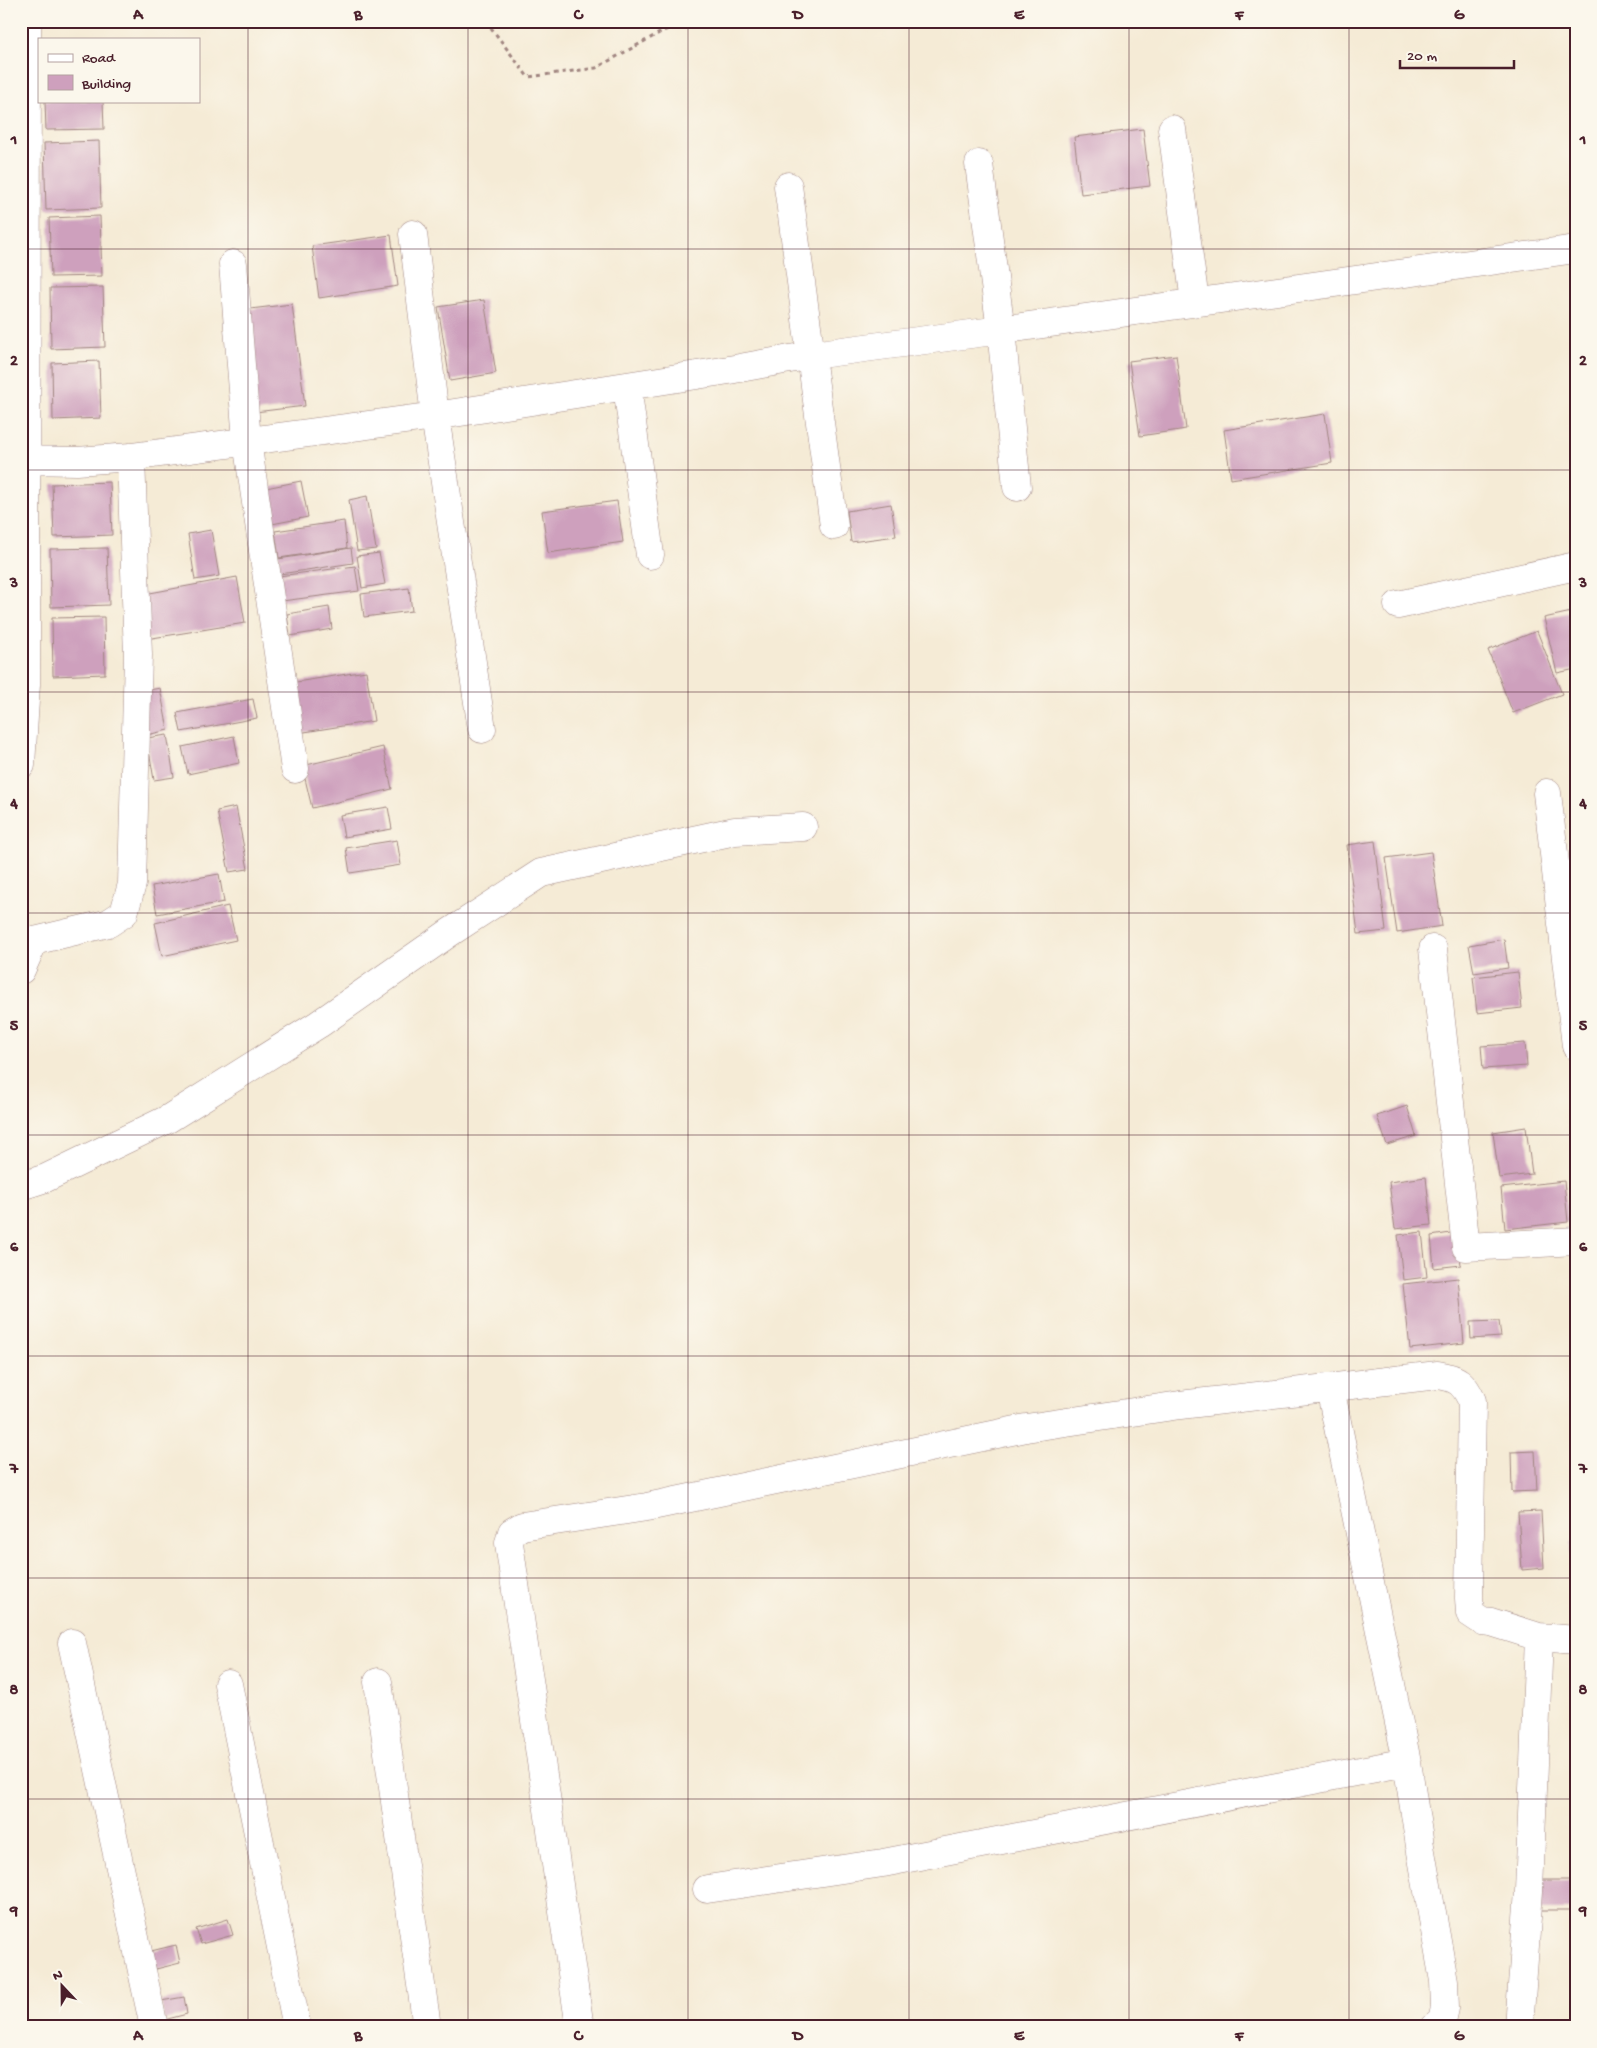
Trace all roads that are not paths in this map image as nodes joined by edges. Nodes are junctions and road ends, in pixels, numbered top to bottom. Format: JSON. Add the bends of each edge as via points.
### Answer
{"nodes":[{"id":1,"x":27,"y":21,"type":"edge"},
{"id":2,"x":29,"y":49,"type":"edge"},
{"id":3,"x":1172,"y":129,"type":"dead end"},
{"id":4,"x":979,"y":164,"type":"dead end"},
{"id":5,"x":788,"y":186,"type":"dead end"},
{"id":6,"x":413,"y":234,"type":"dead end"},
{"id":7,"x":1576,"y":249,"type":"edge"},
{"id":8,"x":233,"y":264,"type":"dead end"},
{"id":9,"x":1195,"y":302,"type":"junction"},
{"id":10,"x":1001,"y":330,"type":"junction"},
{"id":11,"x":812,"y":355,"type":"junction"},
{"id":12,"x":627,"y":386,"type":"junction"},
{"id":13,"x":435,"y":416,"type":"junction"},
{"id":14,"x":247,"y":441,"type":"junction"},
{"id":15,"x":131,"y":457,"type":"junction"},
{"id":16,"x":26,"y":460,"type":"junction"},
{"id":17,"x":1017,"y":487,"type":"dead end"},
{"id":18,"x":834,"y":526,"type":"dead end"},
{"id":19,"x":650,"y":554,"type":"dead end"},
{"id":20,"x":1576,"y":566,"type":"edge"},
{"id":21,"x":1398,"y":605,"type":"dead end"},
{"id":22,"x":482,"y":729,"type":"dead end"},
{"id":23,"x":21,"y":765,"type":"edge"},
{"id":24,"x":295,"y":769,"type":"dead end"},
{"id":25,"x":1547,"y":793,"type":"dead end"},
{"id":26,"x":803,"y":826,"type":"dead end"},
{"id":27,"x":28,"y":940,"type":"edge"},
{"id":28,"x":1433,"y":949,"type":"dead end"},
{"id":29,"x":21,"y":970,"type":"edge"},
{"id":30,"x":1576,"y":1046,"type":"edge"},
{"id":31,"x":21,"y":1186,"type":"edge"},
{"id":32,"x":1576,"y":1241,"type":"edge"},
{"id":33,"x":1330,"y":1388,"type":"junction"},
{"id":34,"x":1539,"y":1637,"type":"junction"},
{"id":35,"x":1576,"y":1640,"type":"edge"},
{"id":36,"x":72,"y":1643,"type":"dead end"},
{"id":37,"x":378,"y":1682,"type":"dead end"},
{"id":38,"x":228,"y":1684,"type":"dead end"},
{"id":39,"x":1407,"y":1762,"type":"junction"},
{"id":40,"x":707,"y":1889,"type":"dead end"},
{"id":41,"x":154,"y":2027,"type":"edge"},
{"id":42,"x":297,"y":2027,"type":"edge"},
{"id":43,"x":427,"y":2027,"type":"edge"},
{"id":44,"x":583,"y":2027,"type":"edge"},
{"id":45,"x":1435,"y":2027,"type":"edge"},
{"id":46,"x":1519,"y":2027,"type":"edge"}],
"edges":[{"from":1,"to":2,"type":"street"},
{"from":2,"to":16,"type":"street"},
{"from":3,"to":9,"type":"street"},
{"from":4,"to":10,"type":"street"},
{"from":5,"to":11,"type":"street"},
{"from":6,"to":13,"type":"street"},
{"from":7,"to":9,"type":"street"},
{"from":8,"to":14,"type":"street"},
{"from":9,"to":10,"type":"street"},
{"from":10,"to":11,"type":"street"},
{"from":10,"to":17,"type":"street"},
{"from":11,"to":12,"type":"street"},
{"from":11,"to":18,"type":"street"},
{"from":12,"to":13,"type":"street"},
{"from":12,"to":19,"type":"street"},
{"from":13,"to":14,"type":"street"},
{"from":13,"to":22,"type":"street"},
{"from":14,"to":15,"type":"street"},
{"from":14,"to":24,"type":"street"},
{"from":15,"to":16,"type":"street"},
{"from":15,"to":27,"type":"street","via":[[138,655],[132,884],[124,913],[109,923]]},
{"from":16,"to":23,"type":"street","via":[[26,684]]},
{"from":20,"to":21,"type":"street"},
{"from":25,"to":30,"type":"street"},
{"from":26,"to":31,"type":"street","via":[[735,831],[541,873],[319,1024],[168,1119],[46,1178]]},
{"from":27,"to":29,"type":"street"},
{"from":28,"to":32,"type":"street","via":[[1466,1247]]},
{"from":33,"to":34,"type":"street","via":[[1438,1375],[1453,1377],[1466,1387],[1472,1401],[1470,1613],[1482,1621]]},
{"from":33,"to":39,"type":"street"},
{"from":33,"to":44,"type":"street","via":[[1180,1405],[1026,1428],[647,1507],[522,1526],[512,1532],[510,1553],[577,2011]]},
{"from":34,"to":35,"type":"street"},
{"from":34,"to":46,"type":"street","via":[[1529,1890]]},
{"from":36,"to":41,"type":"street"},
{"from":37,"to":43,"type":"street"},
{"from":38,"to":42,"type":"street"},
{"from":39,"to":40,"type":"street","via":[[883,1864]]},
{"from":39,"to":45,"type":"street","via":[[1444,1980],[1445,2008],[1442,2021]]}]}
